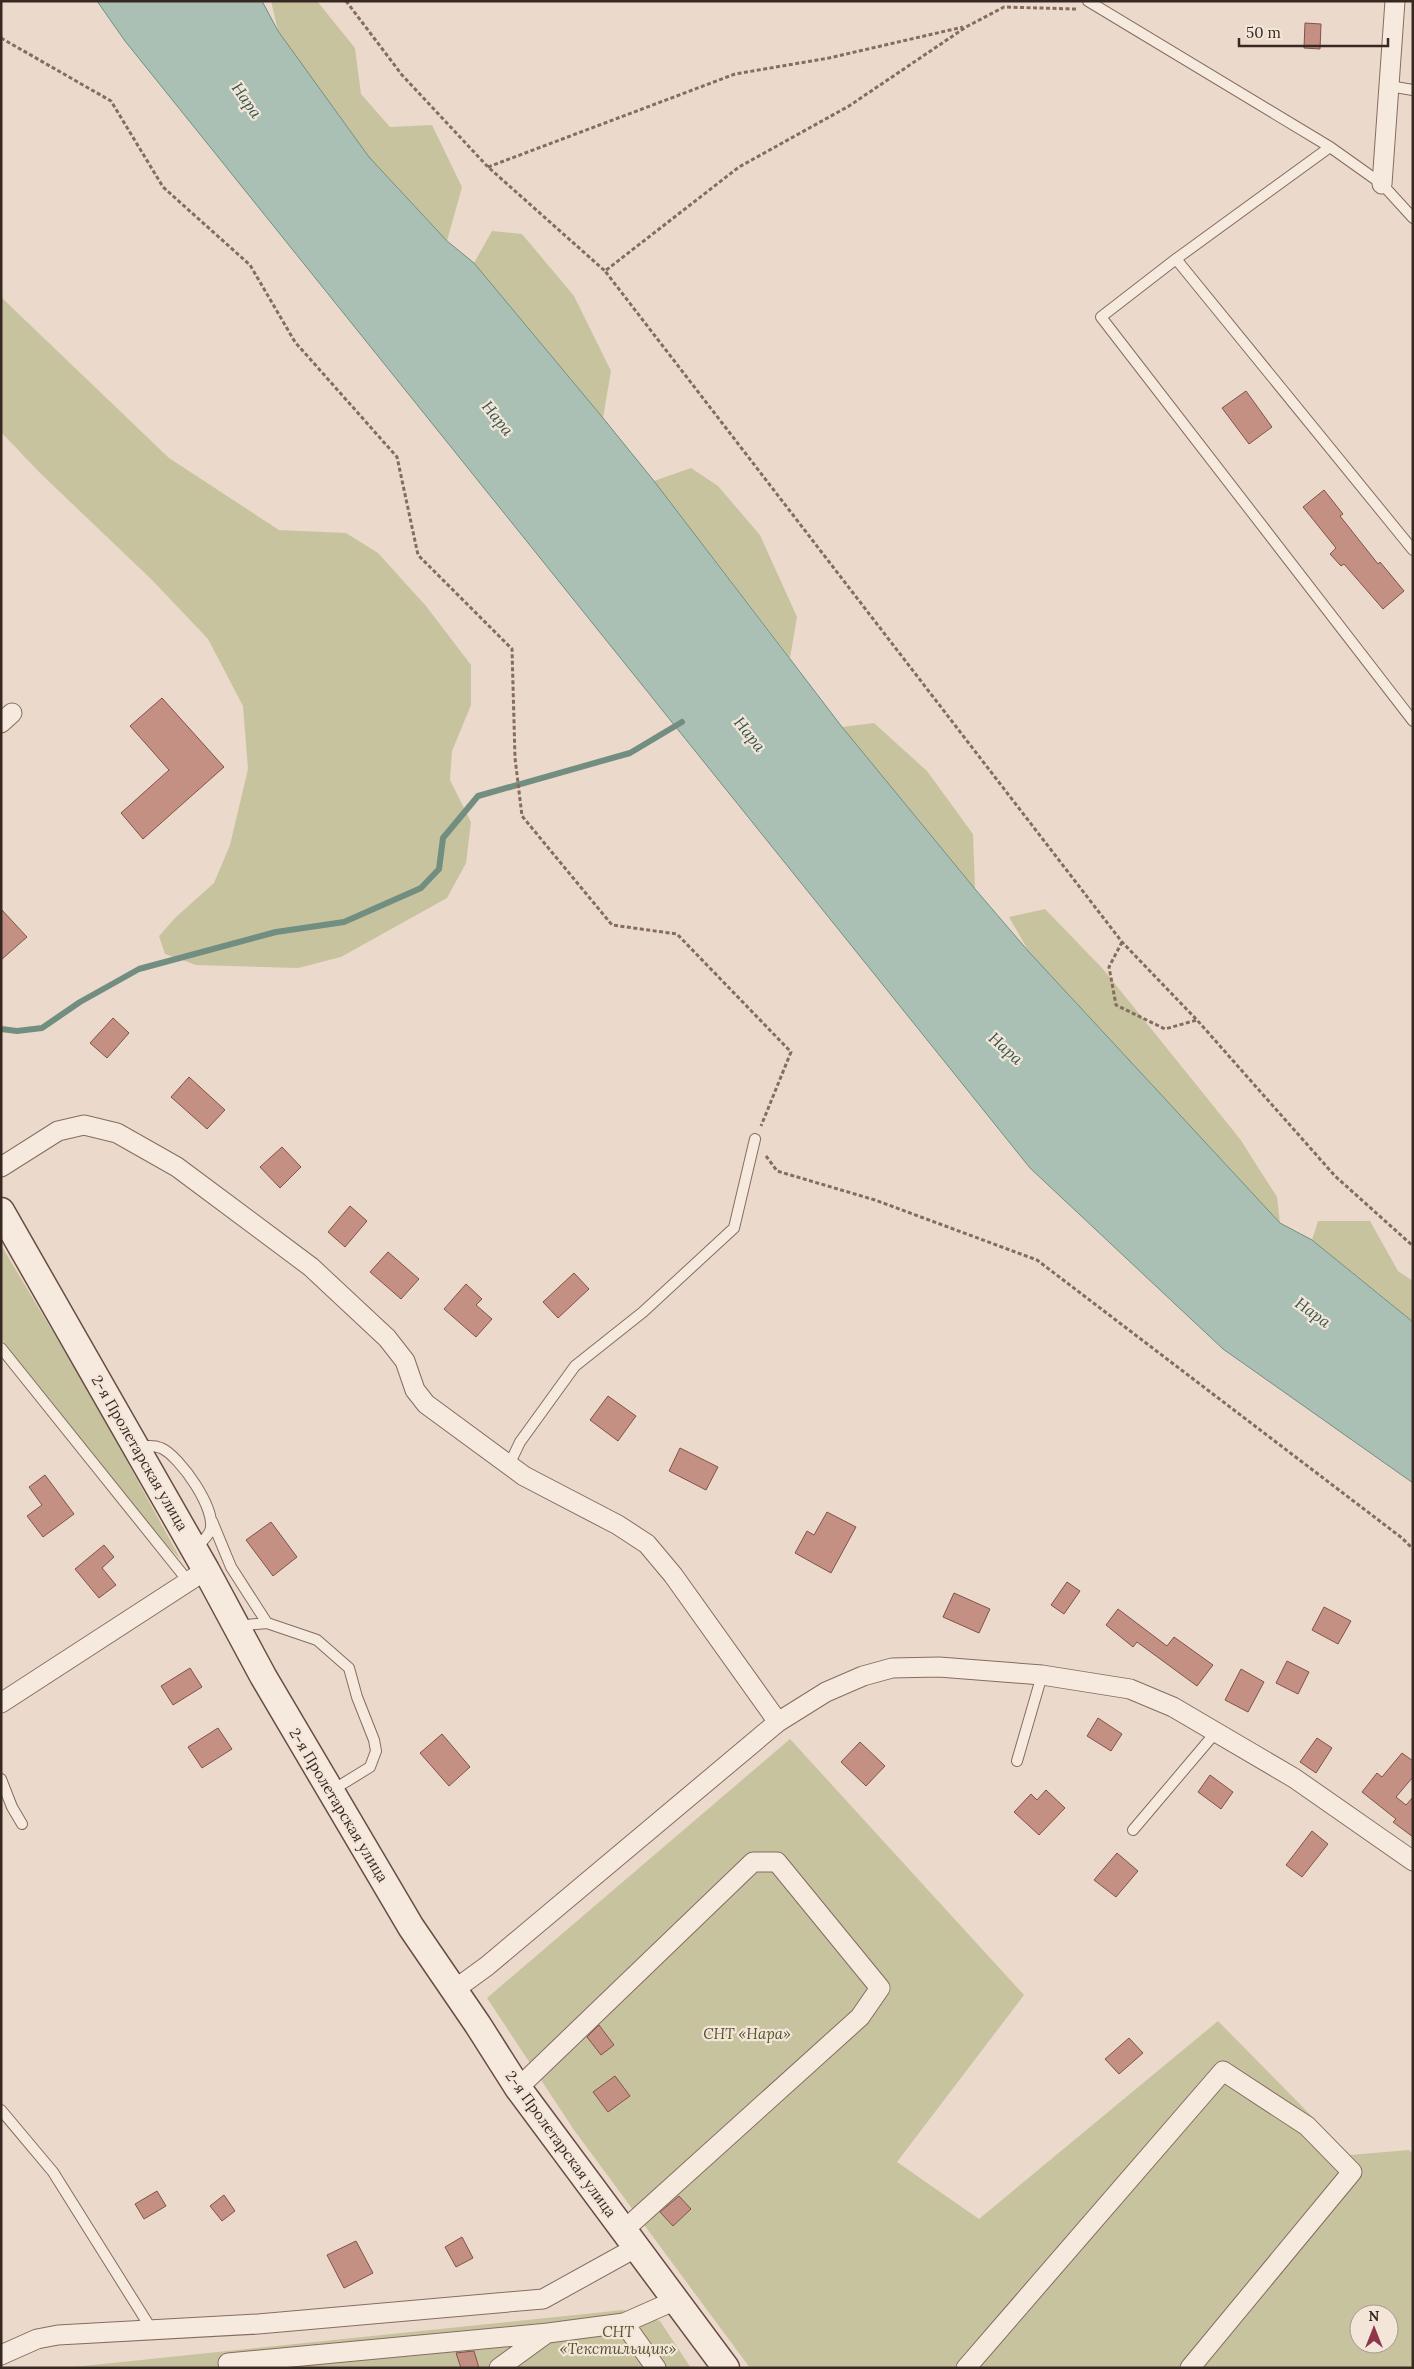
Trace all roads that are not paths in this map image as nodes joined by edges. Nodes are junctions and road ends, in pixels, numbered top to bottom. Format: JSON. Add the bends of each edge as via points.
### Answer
{"nodes":[{"id":1,"x":1088,"y":1,"type":"edge"},
{"id":2,"x":1395,"y":1,"type":"edge"},
{"id":3,"x":1389,"y":86,"type":"junction"},
{"id":4,"x":1413,"y":90,"type":"edge"},
{"id":5,"x":1330,"y":146,"type":"junction"},
{"id":6,"x":1382,"y":184,"type":"junction"},
{"id":7,"x":1413,"y":218,"type":"edge"},
{"id":8,"x":1176,"y":259,"type":"junction"},
{"id":9,"x":1413,"y":550,"type":"edge"},
{"id":10,"x":1413,"y":721,"type":"edge"},
{"id":11,"x":755,"y":1140,"type":"road end"},
{"id":12,"x":1,"y":1167,"type":"edge"},
{"id":13,"x":1,"y":1211,"type":"edge"},
{"id":14,"x":1,"y":1348,"type":"edge"},
{"id":15,"x":137,"y":1447,"type":"junction"},
{"id":16,"x":509,"y":1465,"type":"junction"},
{"id":17,"x":211,"y":1519,"type":"junction"},
{"id":18,"x":196,"y":1567,"type":"junction"},
{"id":19,"x":267,"y":1623,"type":"junction"},
{"id":20,"x":236,"y":1626,"type":"junction"},
{"id":21,"x":1042,"y":1675,"type":"junction"},
{"id":22,"x":1,"y":1703,"type":"edge"},
{"id":23,"x":778,"y":1722,"type":"junction"},
{"id":24,"x":1216,"y":1732,"type":"junction"},
{"id":25,"x":1017,"y":1761,"type":"dead end"},
{"id":26,"x":1,"y":1780,"type":"edge"},
{"id":27,"x":330,"y":1792,"type":"junction"},
{"id":28,"x":22,"y":1824,"type":"dead end"},
{"id":29,"x":1133,"y":1830,"type":"dead end"},
{"id":30,"x":1413,"y":1861,"type":"edge"},
{"id":31,"x":454,"y":1990,"type":"junction"},
{"id":32,"x":518,"y":2088,"type":"junction"},
{"id":33,"x":1,"y":2110,"type":"edge"},
{"id":34,"x":630,"y":2239,"type":"junction"},
{"id":35,"x":676,"y":2300,"type":"junction"},
{"id":36,"x":624,"y":2323,"type":"junction"},
{"id":37,"x":152,"y":2330,"type":"junction"},
{"id":38,"x":548,"y":2332,"type":"junction"},
{"id":39,"x":1,"y":2355,"type":"edge"},
{"id":40,"x":228,"y":2363,"type":"dead end"},
{"id":41,"x":499,"y":2368,"type":"edge"},
{"id":42,"x":656,"y":2368,"type":"edge"},
{"id":43,"x":726,"y":2368,"type":"edge"},
{"id":44,"x":966,"y":2368,"type":"edge"},
{"id":45,"x":1190,"y":2368,"type":"edge"}],
"edges":[{"from":1,"to":5,"type":"lane"},
{"from":2,"to":3,"type":"street"},
{"from":3,"to":4,"type":"lane"},
{"from":3,"to":6,"type":"street"},
{"from":5,"to":6,"type":"lane"},
{"from":5,"to":8,"type":"lane"},
{"from":6,"to":7,"type":"lane"},
{"from":8,"to":9,"type":"lane"},
{"from":8,"to":10,"type":"lane","via":[[1101,317]]},
{"from":11,"to":16,"type":"lane","via":[[734,1228],[643,1312],[575,1366],[520,1442]]},
{"from":12,"to":16,"type":"street","via":[[58,1131],[84,1125],[117,1133],[177,1167],[311,1268],[387,1338],[405,1361],[415,1390],[426,1404]]},
{"from":13,"to":15,"type":"main road","name":"2-я Пролетарская улица"},
{"from":14,"to":18,"type":"lane"},
{"from":15,"to":17,"type":"lane","via":[[162,1449],[183,1466]]},
{"from":15,"to":18,"type":"main road","name":"2-я Пролетарская улица"},
{"from":16,"to":23,"type":"street","via":[[524,1476],[618,1524],[647,1544],[673,1575]]},
{"from":17,"to":18,"type":"lane","via":[[210,1532]]},
{"from":17,"to":19,"type":"lane","via":[[231,1567]]},
{"from":18,"to":20,"type":"main road","name":"2-я Пролетарская улица"},
{"from":18,"to":22,"type":"street"},
{"from":19,"to":20,"type":"lane"},
{"from":19,"to":27,"type":"lane","via":[[317,1640],[350,1668],[376,1751],[370,1767]]},
{"from":20,"to":27,"type":"main road","name":"2-я Пролетарская улица"},
{"from":21,"to":23,"type":"street","via":[[939,1667],[892,1668],[826,1692]]},
{"from":21,"to":24,"type":"street","via":[[1130,1690],[1173,1707]]},
{"from":21,"to":25,"type":"lane"},
{"from":23,"to":31,"type":"street"},
{"from":24,"to":29,"type":"lane"},
{"from":24,"to":30,"type":"street","via":[[1294,1778]]},
{"from":26,"to":28,"type":"lane"},
{"from":27,"to":31,"type":"main road","name":"2-я Пролетарская улица","via":[[411,1927]]},
{"from":31,"to":32,"type":"main road","name":"2-я Пролетарская улица"},
{"from":32,"to":34,"type":"main road","name":"2-я Пролетарская улица"},
{"from":32,"to":34,"type":"street","via":[[753,1862],[777,1862],[880,1988],[860,2017]]},
{"from":33,"to":37,"type":"lane","via":[[53,2172]]},
{"from":34,"to":35,"type":"main road","name":"2-я Пролетарская улица"},
{"from":34,"to":37,"type":"street","via":[[543,2299]]},
{"from":35,"to":36,"type":"street"},
{"from":35,"to":43,"type":"main road","name":"2-я Пролетарская улица"},
{"from":36,"to":38,"type":"street"},
{"from":36,"to":42,"type":"street"},
{"from":37,"to":39,"type":"street","via":[[58,2334],[37,2338]]},
{"from":38,"to":40,"type":"street"},
{"from":38,"to":41,"type":"street"},
{"from":44,"to":45,"type":"street","via":[[1224,2070],[1307,2126],[1352,2172]]}]}
